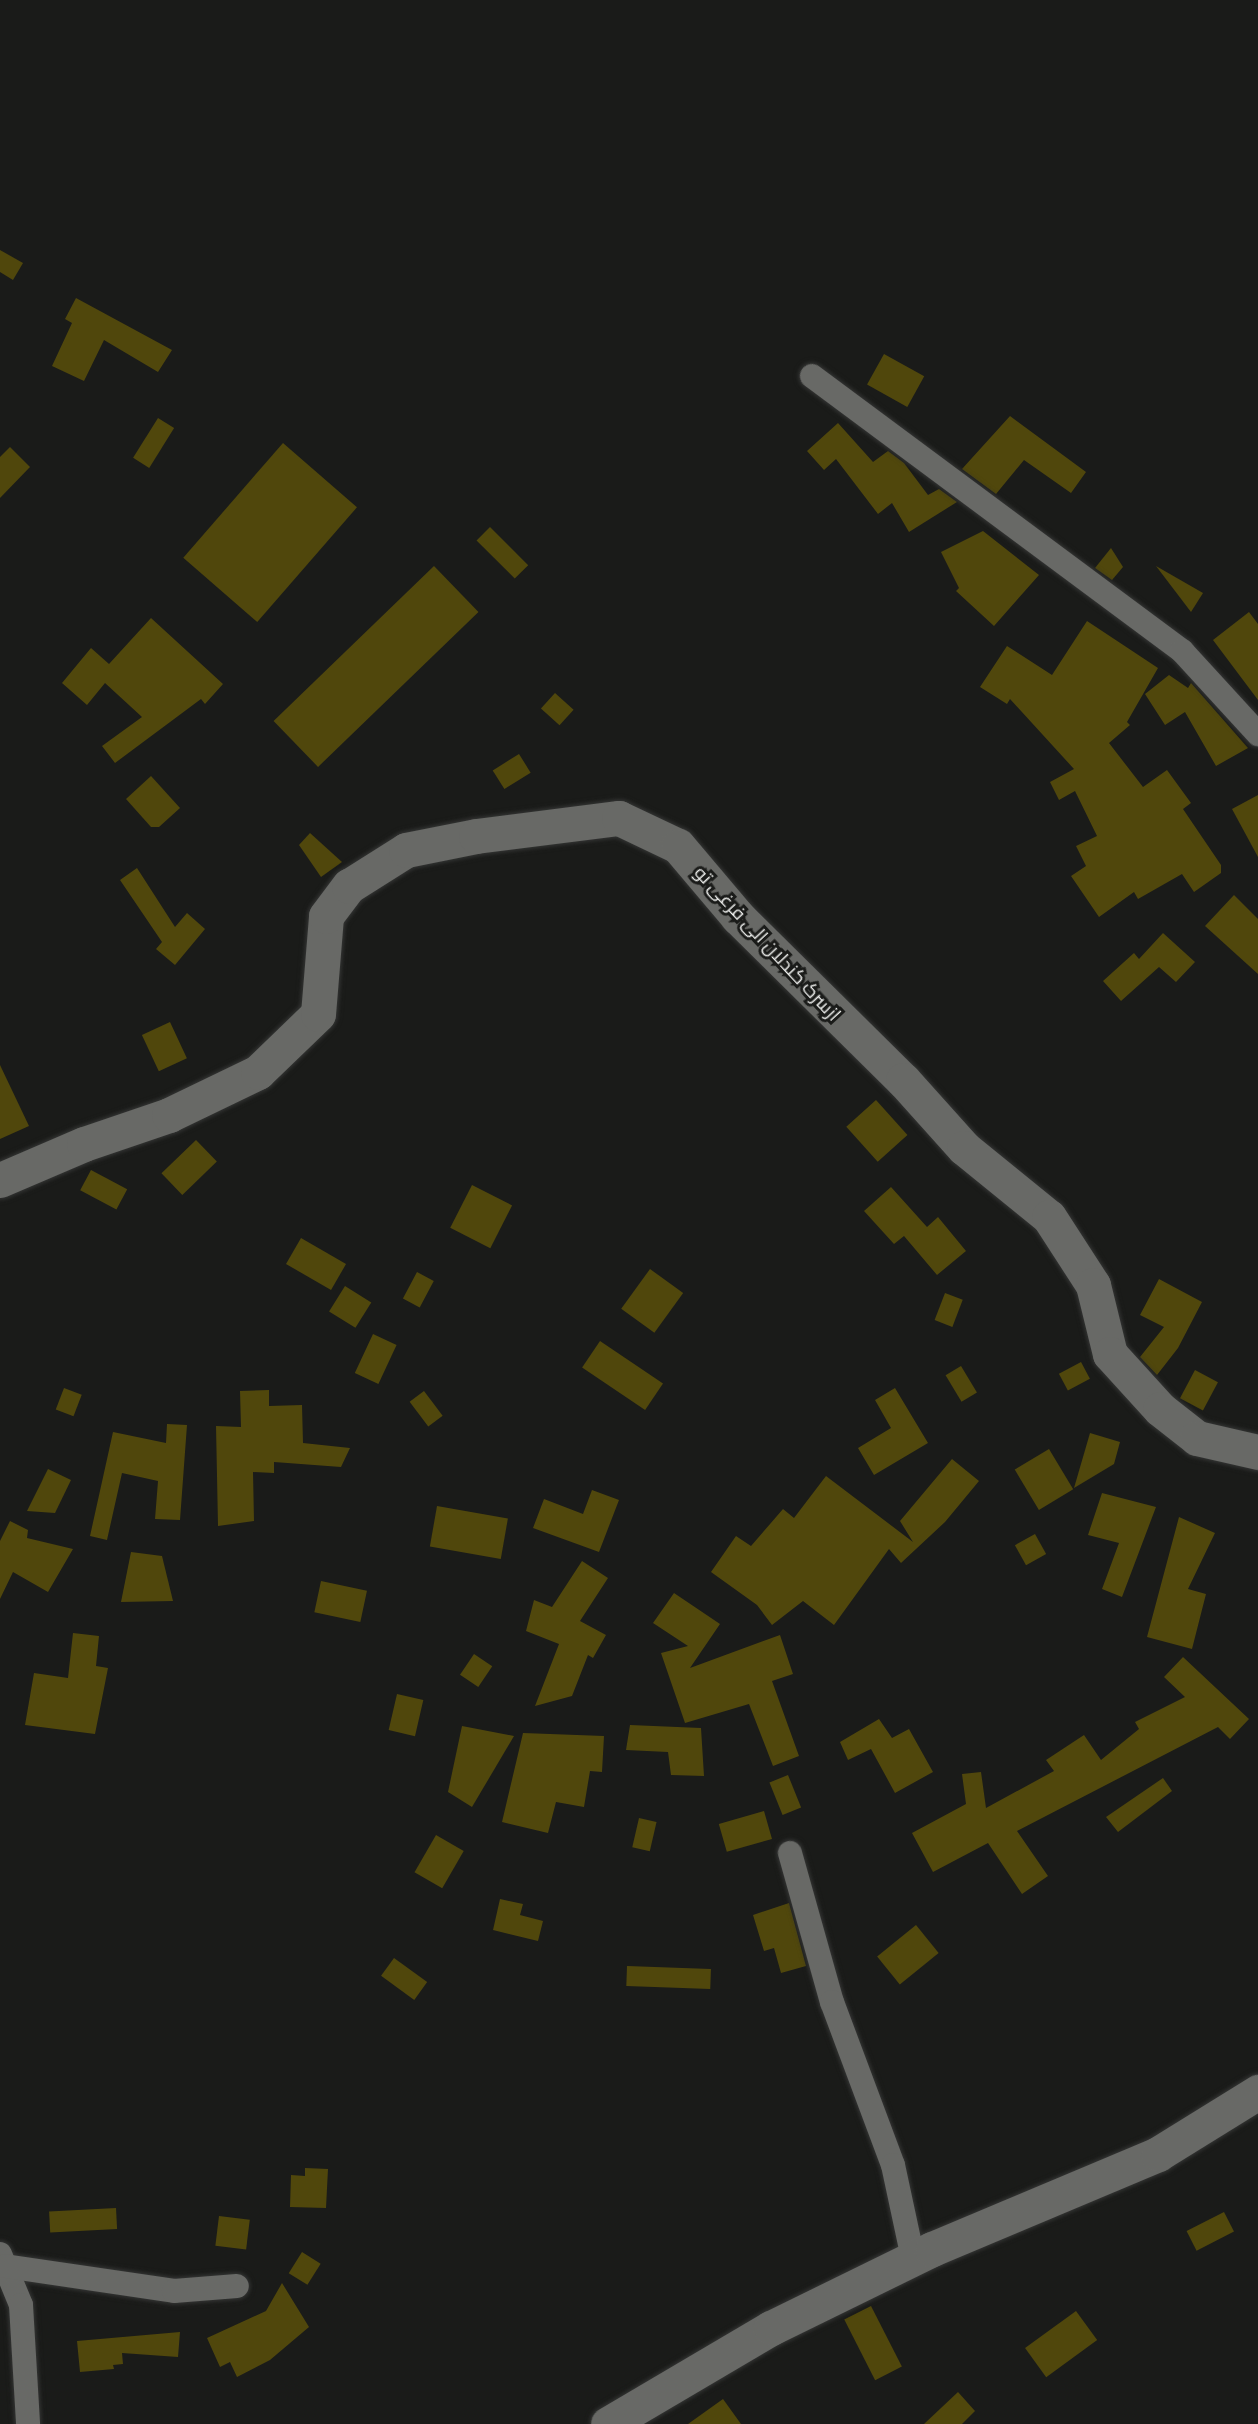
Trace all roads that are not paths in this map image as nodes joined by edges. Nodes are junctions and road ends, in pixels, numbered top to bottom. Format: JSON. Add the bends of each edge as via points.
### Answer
{"nodes":[{"id":1,"x":813,"y":376,"type":"dead end"},
{"id":2,"x":1258,"y":734,"type":"edge"},
{"id":3,"x":0,"y":1180,"type":"edge"},
{"id":4,"x":1258,"y":1452,"type":"edge"},
{"id":5,"x":790,"y":1853,"type":"dead end"},
{"id":6,"x":1258,"y":2092,"type":"edge"},
{"id":7,"x":913,"y":2258,"type":"junction"},
{"id":8,"x":3,"y":2259,"type":"edge"},
{"id":9,"x":237,"y":2286,"type":"dead end"},
{"id":10,"x":28,"y":2424,"type":"edge"},
{"id":11,"x":608,"y":2424,"type":"edge"}],
"edges":[{"from":1,"to":2,"type":"street","via":[[1182,651]]},
{"from":3,"to":4,"type":"street","name":"ازسرک کندلان الی فرغی تو","via":[[169,1115],[258,1072],[318,1014],[326,916],[349,886],[406,850],[619,818],[678,846],[738,917],[964,1148],[1049,1217],[1093,1285],[1110,1354],[1160,1409],[1198,1438]]},
{"from":5,"to":7,"type":"street","via":[[832,2002],[893,2165]]},
{"from":6,"to":7,"type":"street","via":[[1158,2154]]},
{"from":7,"to":11,"type":"street","via":[[771,2328]]},
{"from":8,"to":9,"type":"street","via":[[174,2291]]},
{"from":8,"to":10,"type":"street","via":[[21,2305]]}]}
